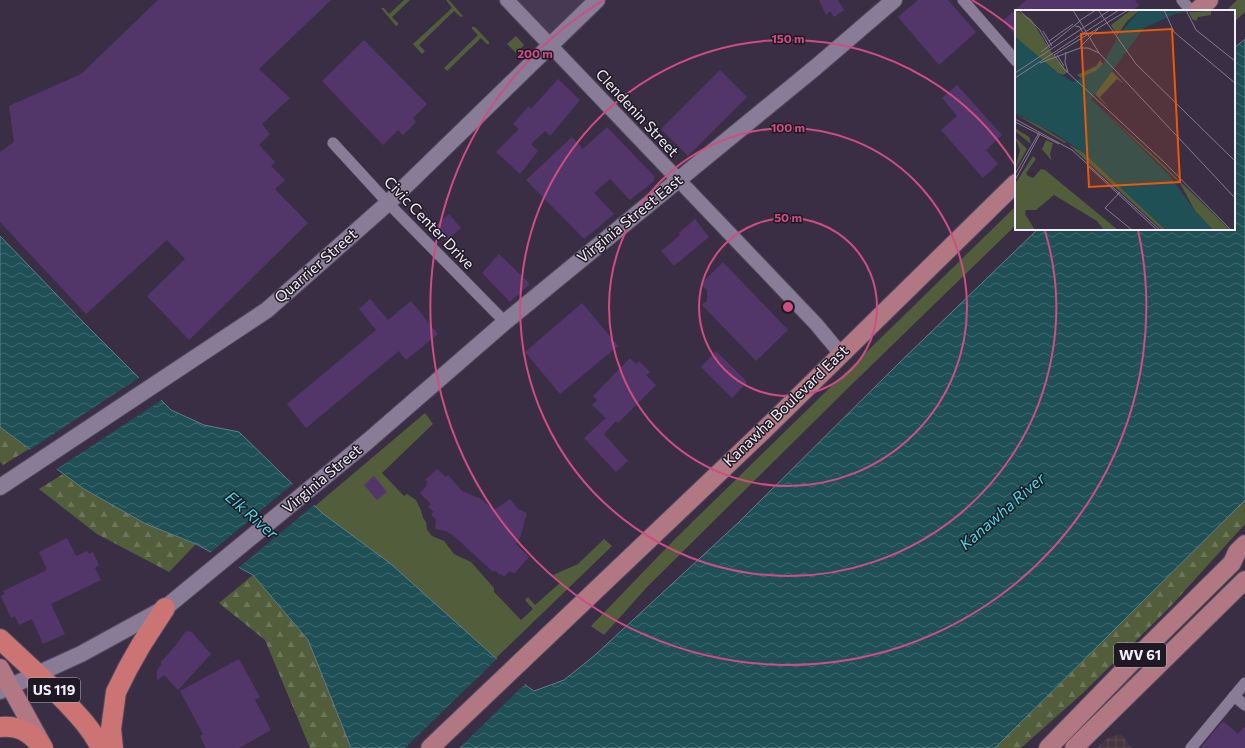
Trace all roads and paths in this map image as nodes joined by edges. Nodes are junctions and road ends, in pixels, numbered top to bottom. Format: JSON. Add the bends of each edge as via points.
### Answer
{"nodes":[{"id":1,"x":507,"y":0,"type":"edge"},
{"id":2,"x":597,"y":0,"type":"edge"},
{"id":3,"x":894,"y":0,"type":"edge"},
{"id":4,"x":963,"y":0,"type":"edge"},
{"id":5,"x":1182,"y":0,"type":"edge"},
{"id":6,"x":1209,"y":0,"type":"edge"},
{"id":7,"x":1190,"y":10,"type":"edge"},
{"id":8,"x":1198,"y":10,"type":"edge"},
{"id":9,"x":551,"y":45,"type":"junction"},
{"id":10,"x":1015,"y":60,"type":"edge"},
{"id":11,"x":333,"y":143,"type":"dead end"},
{"id":12,"x":677,"y":180,"type":"junction"},
{"id":13,"x":1015,"y":184,"type":"edge"},
{"id":14,"x":388,"y":203,"type":"junction"},
{"id":15,"x":505,"y":322,"type":"junction"},
{"id":16,"x":841,"y":354,"type":"junction"},
{"id":17,"x":368,"y":440,"type":"joint"},
{"id":18,"x":0,"y":487,"type":"edge"},
{"id":19,"x":1245,"y":544,"type":"edge"},
{"id":20,"x":1239,"y":560,"type":"edge"},
{"id":21,"x":1245,"y":580,"type":"edge"},
{"id":22,"x":165,"y":608,"type":"junction"},
{"id":23,"x":0,"y":639,"type":"edge"},
{"id":24,"x":0,"y":668,"type":"edge"},
{"id":25,"x":38,"y":674,"type":"junction"},
{"id":26,"x":1245,"y":683,"type":"edge"},
{"id":27,"x":5,"y":688,"type":"edge"},
{"id":28,"x":1234,"y":696,"type":"junction"},
{"id":29,"x":1245,"y":705,"type":"edge"},
{"id":30,"x":0,"y":727,"type":"edge"},
{"id":31,"x":44,"y":748,"type":"edge"},
{"id":32,"x":101,"y":748,"type":"edge"},
{"id":33,"x":113,"y":748,"type":"edge"},
{"id":34,"x":430,"y":748,"type":"edge"},
{"id":35,"x":1048,"y":748,"type":"edge"},
{"id":36,"x":1074,"y":748,"type":"edge"},
{"id":37,"x":1191,"y":748,"type":"edge"}],
"edges":[{"from":1,"to":9,"type":"street","name":"Clendenin Street"},
{"from":2,"to":9,"type":"main road","name":"Quarrier Street"},
{"from":3,"to":12,"type":"main road","name":"Virginia Street East"},
{"from":4,"to":10,"type":"street"},
{"from":5,"to":7,"type":"street"},
{"from":6,"to":8,"type":"main road"},
{"from":9,"to":12,"type":"street","name":"Clendenin Street"},
{"from":9,"to":14,"type":"main road","name":"Quarrier Street"},
{"from":11,"to":14,"type":"street","name":"Civic Center Drive"},
{"from":12,"to":15,"type":"main road","name":"Virginia Street East"},
{"from":12,"to":16,"type":"street","name":"Clendenin Street","via":[[816,324]]},
{"from":13,"to":16,"type":"main road","name":"Kanawha Boulevard East"},
{"from":14,"to":15,"type":"street","name":"Civic Center Drive"},
{"from":14,"to":18,"type":"main road","name":"Quarrier Street","via":[[267,310]]},
{"from":15,"to":17,"type":"main road","name":"Virginia Street East"},
{"from":16,"to":34,"type":"main road","name":"Kanawha Boulevard East"},
{"from":17,"to":22,"type":"main road","name":"Virginia Street"},
{"from":19,"to":20,"type":"main road","number":"WV 61","via":[[1237,552]]},
{"from":20,"to":35,"type":"main road","number":"WV 61","via":[[1128,666]]},
{"from":21,"to":36,"type":"main road","number":"WV 61"},
{"from":22,"to":25,"type":"main road","name":"Virginia Street","via":[[81,654]]},
{"from":22,"to":33,"type":"highway","via":[[141,644],[116,692],[111,729]]},
{"from":23,"to":25,"type":"highway","number":"US 119"},
{"from":24,"to":27,"type":"main road"},
{"from":25,"to":27,"type":"main road","name":"Virginia Street"},
{"from":25,"to":32,"type":"highway","number":"US 119","via":[[83,720]]},
{"from":26,"to":28,"type":"street"},
{"from":27,"to":31,"type":"main road"},
{"from":28,"to":29,"type":"street"},
{"from":28,"to":37,"type":"street"},
{"from":30,"to":31,"type":"highway","via":[[6,726],[28,732]]}]}
